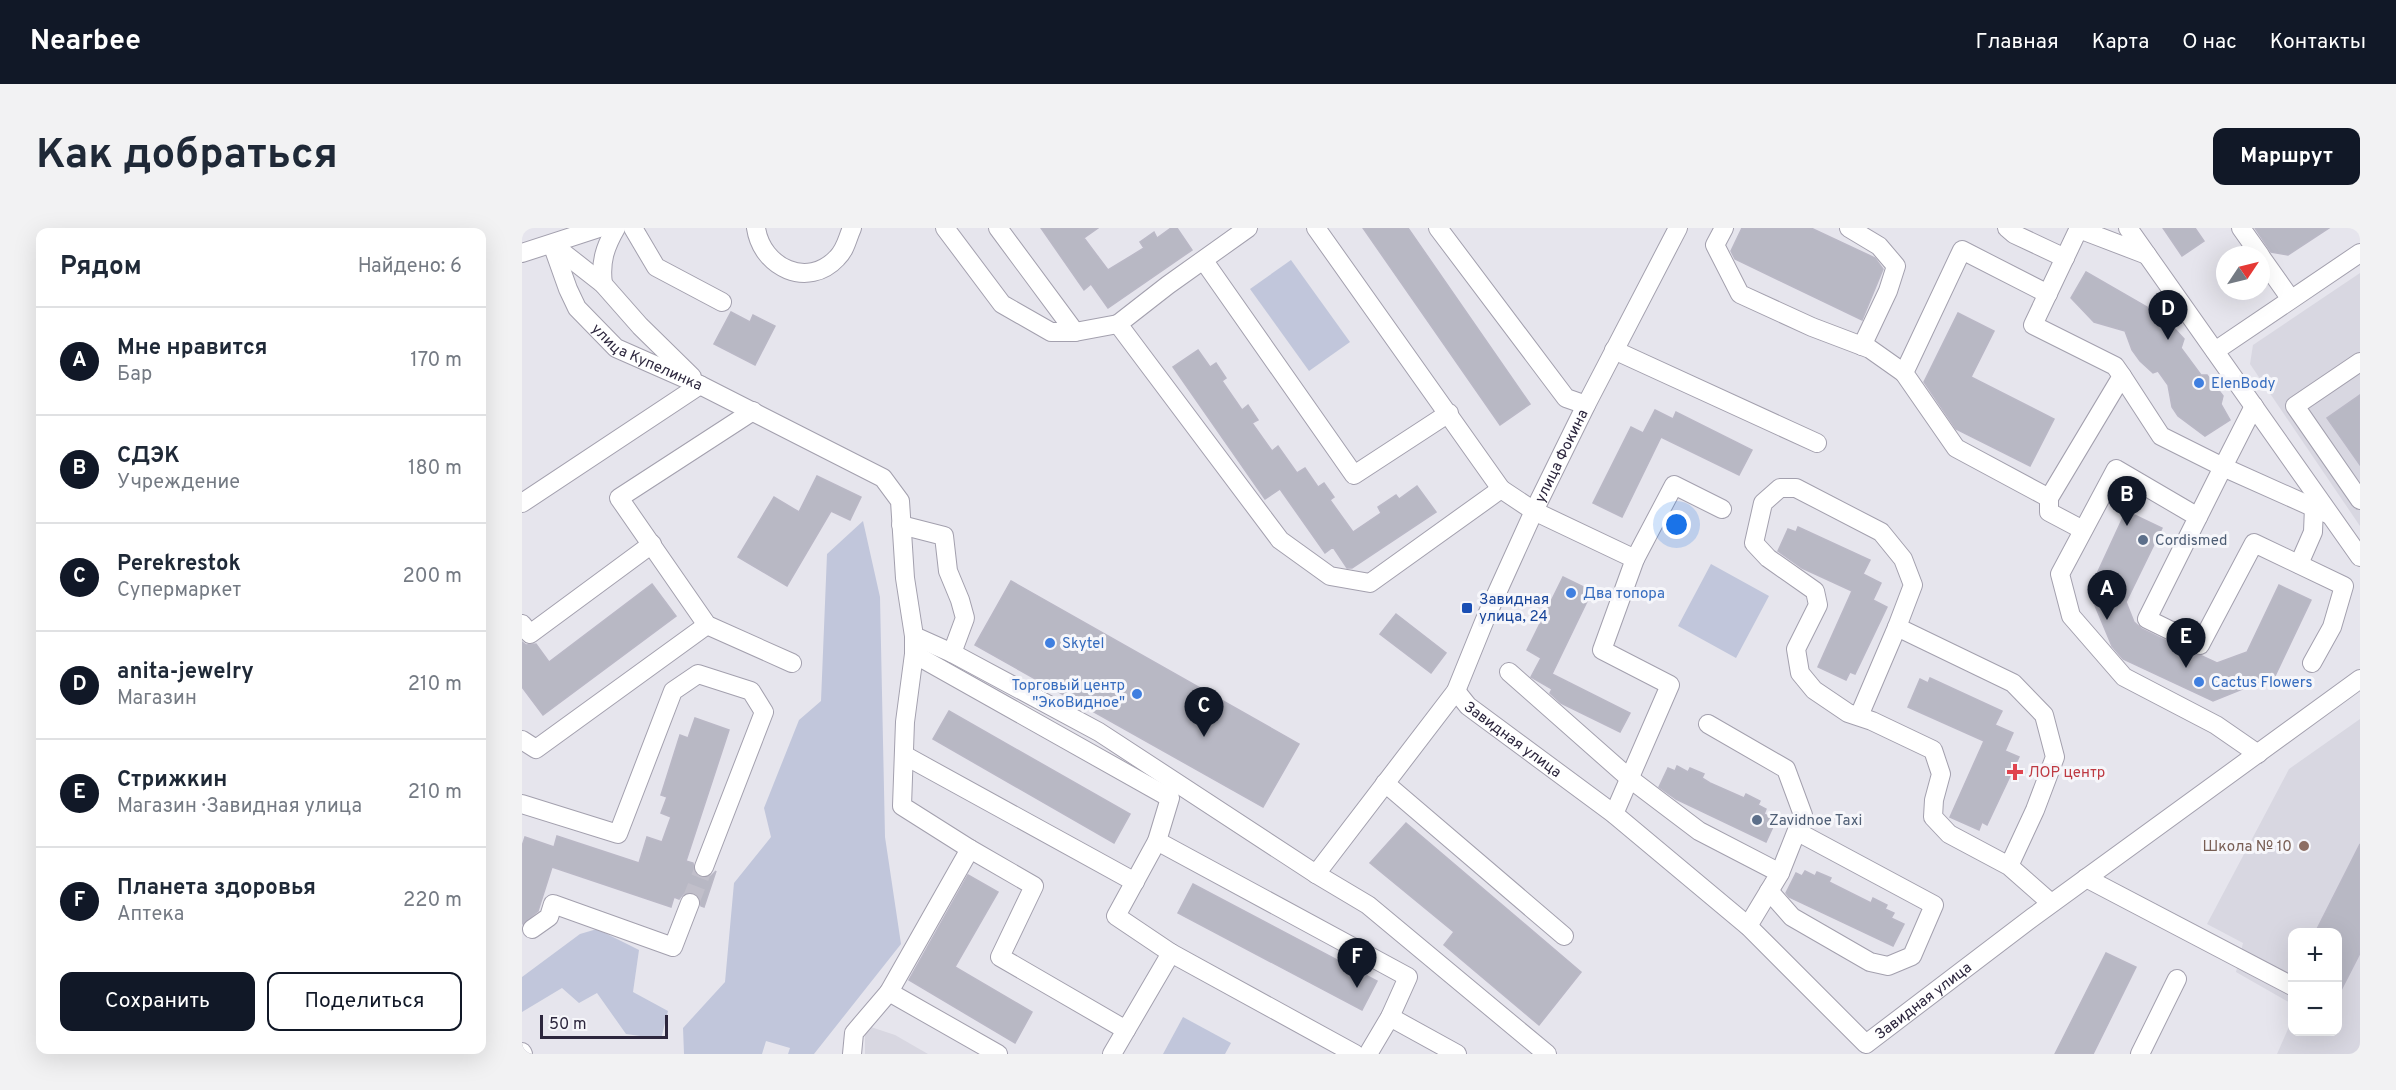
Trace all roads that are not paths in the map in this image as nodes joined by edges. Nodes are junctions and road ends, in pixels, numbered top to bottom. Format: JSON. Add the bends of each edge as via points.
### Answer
{"nodes":[{"id":1,"x":599,"y":228,"type":"edge"},
{"id":2,"x":616,"y":228,"type":"edge"},
{"id":3,"x":633,"y":228,"type":"edge"},
{"id":4,"x":945,"y":228,"type":"edge"},
{"id":5,"x":998,"y":228,"type":"edge"},
{"id":6,"x":1248,"y":228,"type":"edge"},
{"id":7,"x":1316,"y":228,"type":"edge"},
{"id":8,"x":1438,"y":228,"type":"edge"},
{"id":9,"x":1678,"y":228,"type":"edge"},
{"id":10,"x":1707,"y":228,"type":"edge"},
{"id":11,"x":1724,"y":228,"type":"edge"},
{"id":12,"x":1849,"y":228,"type":"edge"},
{"id":13,"x":2007,"y":228,"type":"edge"},
{"id":14,"x":2079,"y":228,"type":"edge"},
{"id":15,"x":2128,"y":228,"type":"edge"},
{"id":16,"x":2241,"y":228,"type":"edge"},
{"id":17,"x":850,"y":230,"type":"edge"},
{"id":18,"x":753,"y":231,"type":"edge"},
{"id":19,"x":552,"y":244,"type":"junction"},
{"id":20,"x":1715,"y":245,"type":"junction"},
{"id":21,"x":2253,"y":246,"type":"edge"},
{"id":22,"x":2360,"y":252,"type":"edge"},
{"id":23,"x":522,"y":253,"type":"edge"},
{"id":24,"x":2148,"y":256,"type":"junction"},
{"id":25,"x":2065,"y":258,"type":"junction"},
{"id":26,"x":1204,"y":261,"type":"junction"},
{"id":27,"x":2270,"y":270,"type":"edge"},
{"id":28,"x":603,"y":284,"type":"junction"},
{"id":29,"x":2048,"y":294,"type":"junction"},
{"id":30,"x":2290,"y":298,"type":"junction"},
{"id":31,"x":722,"y":302,"type":"dead end"},
{"id":32,"x":1118,"y":324,"type":"junction"},
{"id":33,"x":1075,"y":332,"type":"junction"},
{"id":34,"x":1862,"y":346,"type":"junction"},
{"id":35,"x":1614,"y":350,"type":"junction"},
{"id":36,"x":2215,"y":351,"type":"junction"},
{"id":37,"x":2360,"y":362,"type":"edge"},
{"id":38,"x":1904,"y":374,"type":"junction"},
{"id":39,"x":2122,"y":376,"type":"junction"},
{"id":40,"x":700,"y":385,"type":"junction"},
{"id":41,"x":1586,"y":405,"type":"junction"},
{"id":42,"x":2254,"y":406,"type":"junction"},
{"id":43,"x":753,"y":411,"type":"junction"},
{"id":44,"x":1449,"y":413,"type":"junction"},
{"id":45,"x":1817,"y":443,"type":"dead end"},
{"id":46,"x":2223,"y":466,"type":"junction"},
{"id":47,"x":1501,"y":489,"type":"junction"},
{"id":48,"x":2049,"y":498,"type":"junction"},
{"id":49,"x":2360,"y":500,"type":"edge"},
{"id":50,"x":522,"y":502,"type":"edge"},
{"id":51,"x":1722,"y":508,"type":"dead end"},
{"id":52,"x":1534,"y":511,"type":"junction"},
{"id":53,"x":2322,"y":511,"type":"junction"},
{"id":54,"x":2198,"y":517,"type":"junction"},
{"id":55,"x":902,"y":525,"type":"junction"},
{"id":56,"x":2083,"y":530,"type":"junction"},
{"id":57,"x":652,"y":544,"type":"junction"},
{"id":58,"x":2360,"y":557,"type":"edge"},
{"id":59,"x":1635,"y":559,"type":"junction"},
{"id":60,"x":2299,"y":564,"type":"junction"},
{"id":61,"x":522,"y":624,"type":"edge"},
{"id":62,"x":707,"y":625,"type":"junction"},
{"id":63,"x":1897,"y":627,"type":"junction"},
{"id":64,"x":914,"y":645,"type":"junction"},
{"id":65,"x":952,"y":653,"type":"junction"},
{"id":66,"x":792,"y":663,"type":"dead end"},
{"id":67,"x":2312,"y":663,"type":"dead end"},
{"id":68,"x":1509,"y":672,"type":"dead end"},
{"id":69,"x":2360,"y":679,"type":"edge"},
{"id":70,"x":1456,"y":692,"type":"junction"},
{"id":71,"x":1858,"y":716,"type":"junction"},
{"id":72,"x":1708,"y":723,"type":"dead end"},
{"id":73,"x":522,"y":740,"type":"edge"},
{"id":74,"x":2258,"y":754,"type":"junction"},
{"id":75,"x":904,"y":755,"type":"junction"},
{"id":76,"x":1629,"y":778,"type":"junction"},
{"id":77,"x":1384,"y":783,"type":"junction"},
{"id":78,"x":522,"y":804,"type":"edge"},
{"id":79,"x":1614,"y":814,"type":"junction"},
{"id":80,"x":1798,"y":832,"type":"junction"},
{"id":81,"x":1157,"y":841,"type":"junction"},
{"id":82,"x":970,"y":849,"type":"junction"},
{"id":83,"x":2009,"y":866,"type":"junction"},
{"id":84,"x":704,"y":867,"type":"tunnel mouth"},
{"id":85,"x":1780,"y":873,"type":"junction"},
{"id":86,"x":1316,"y":874,"type":"junction"},
{"id":87,"x":2086,"y":878,"type":"junction"},
{"id":88,"x":1135,"y":882,"type":"junction"},
{"id":89,"x":1769,"y":891,"type":"junction"},
{"id":90,"x":690,"y":903,"type":"tunnel mouth"},
{"id":91,"x":2051,"y":903,"type":"junction"},
{"id":92,"x":1748,"y":927,"type":"junction"},
{"id":93,"x":532,"y":929,"type":"dead end"},
{"id":94,"x":1564,"y":936,"type":"dead end"},
{"id":95,"x":1424,"y":950,"type":"junction"},
{"id":96,"x":1171,"y":953,"type":"junction"},
{"id":97,"x":1408,"y":977,"type":"junction"},
{"id":98,"x":2177,"y":979,"type":"dead end"},
{"id":99,"x":2288,"y":984,"type":"edge"},
{"id":100,"x":889,"y":992,"type":"junction"},
{"id":101,"x":1390,"y":1017,"type":"junction"},
{"id":102,"x":1126,"y":1030,"type":"junction"},
{"id":103,"x":1870,"y":1049,"type":"edge"},
{"id":104,"x":852,"y":1054,"type":"edge"},
{"id":105,"x":998,"y":1054,"type":"edge"},
{"id":106,"x":1112,"y":1054,"type":"edge"},
{"id":107,"x":1355,"y":1054,"type":"edge"},
{"id":108,"x":1368,"y":1054,"type":"edge"},
{"id":109,"x":1457,"y":1054,"type":"edge"},
{"id":110,"x":1546,"y":1054,"type":"edge"},
{"id":111,"x":2140,"y":1054,"type":"edge"}],
"edges":[{"from":1,"to":19,"type":"street"},
{"from":2,"to":28,"type":"street","via":[[601,266]]},
{"from":3,"to":31,"type":"street","via":[[656,267]]},
{"from":4,"to":33,"type":"street","via":[[1002,304],[1051,332]]},
{"from":5,"to":33,"type":"street"},
{"from":6,"to":26,"type":"street"},
{"from":7,"to":44,"type":"street"},
{"from":8,"to":41,"type":"street","via":[[1566,398]]},
{"from":9,"to":35,"type":"street","name":"улица Фокина"},
{"from":10,"to":20,"type":"street"},
{"from":11,"to":20,"type":"street"},
{"from":12,"to":34,"type":"street","via":[[1879,246],[1896,266]]},
{"from":13,"to":25,"type":"street"},
{"from":14,"to":24,"type":"street"},
{"from":14,"to":25,"type":"street"},
{"from":15,"to":24,"type":"street"},
{"from":16,"to":21,"type":"street"},
{"from":17,"to":18,"type":"street","via":[[838,258],[813,272],[785,269],[773,262]]},
{"from":19,"to":23,"type":"street"},
{"from":19,"to":28,"type":"street","name":"улица Купелинка"},
{"from":19,"to":40,"type":"street","name":"улица Купелинка","via":[[577,308],[601,335],[616,348]]},
{"from":20,"to":34,"type":"street","via":[[1740,294]]},
{"from":22,"to":30,"type":"street"},
{"from":24,"to":36,"type":"street"},
{"from":25,"to":29,"type":"street"},
{"from":26,"to":32,"type":"street"},
{"from":26,"to":44,"type":"street","via":[[1354,475]]},
{"from":27,"to":30,"type":"street"},
{"from":28,"to":40,"type":"street","name":"улица Купелинка"},
{"from":29,"to":38,"type":"street","via":[[1962,250]]},
{"from":29,"to":39,"type":"street","via":[[2033,325],[2115,366]]},
{"from":30,"to":36,"type":"street"},
{"from":32,"to":33,"type":"street"},
{"from":32,"to":47,"type":"street","via":[[1280,540],[1330,576],[1370,583]]},
{"from":34,"to":38,"type":"street"},
{"from":35,"to":41,"type":"street","name":"улица Фокина"},
{"from":35,"to":45,"type":"street"},
{"from":36,"to":42,"type":"street"},
{"from":37,"to":49,"type":"street","via":[[2295,406]]},
{"from":38,"to":48,"type":"street","via":[[1956,448]]},
{"from":39,"to":46,"type":"street","via":[[2161,436]]},
{"from":39,"to":48,"type":"street"},
{"from":40,"to":43,"type":"street"},
{"from":40,"to":50,"type":"street"},
{"from":41,"to":52,"type":"street","name":"улица Фокина"},
{"from":42,"to":46,"type":"street"},
{"from":42,"to":53,"type":"street"},
{"from":43,"to":55,"type":"street","via":[[883,478],[900,501]]},
{"from":43,"to":57,"type":"street","via":[[619,498]]},
{"from":44,"to":47,"type":"street"},
{"from":46,"to":53,"type":"street"},
{"from":46,"to":54,"type":"street"},
{"from":47,"to":52,"type":"street"},
{"from":48,"to":56,"type":"street","via":[[2049,512]]},
{"from":51,"to":59,"type":"street","via":[[1674,485]]},
{"from":52,"to":59,"type":"street"},
{"from":52,"to":70,"type":"street","name":"улица Фокина"},
{"from":53,"to":58,"type":"street"},
{"from":53,"to":60,"type":"street"},
{"from":54,"to":56,"type":"street","via":[[2116,469]]},
{"from":54,"to":60,"type":"street","via":[[2147,619],[2200,645],[2254,543]]},
{"from":55,"to":64,"type":"street"},
{"from":55,"to":65,"type":"street","via":[[944,537],[948,571],[965,618]]},
{"from":56,"to":74,"type":"street","via":[[2060,574],[2071,616],[2124,677],[2216,725]]},
{"from":57,"to":61,"type":"street","via":[[530,634]]},
{"from":57,"to":62,"type":"street"},
{"from":59,"to":76,"type":"street","via":[[1602,650],[1670,685]]},
{"from":60,"to":67,"type":"street","via":[[2344,586],[2332,627]]},
{"from":62,"to":66,"type":"street"},
{"from":62,"to":73,"type":"street","via":[[536,749]]},
{"from":63,"to":71,"type":"street"},
{"from":63,"to":71,"type":"street","via":[[1913,585],[1904,559],[1881,532],[1796,488],[1780,488],[1763,503],[1754,543],[1768,558],[1815,591],[1818,605],[1796,650],[1800,673],[1814,690]]},
{"from":63,"to":83,"type":"street","via":[[2013,683],[2044,715],[2055,757]]},
{"from":64,"to":65,"type":"street"},
{"from":64,"to":75,"type":"street"},
{"from":64,"to":81,"type":"street","via":[[1170,798]]},
{"from":65,"to":86,"type":"street","via":[[1099,732]]},
{"from":68,"to":76,"type":"street"},
{"from":69,"to":74,"type":"street","name":"Завидная улица"},
{"from":70,"to":77,"type":"street","name":"улица Фокина"},
{"from":70,"to":79,"type":"street","name":"Завидная улица","via":[[1468,706]]},
{"from":71,"to":83,"type":"street","via":[[1933,750],[1941,774],[1932,817],[1949,834]]},
{"from":72,"to":80,"type":"street","via":[[1786,769],[1803,816]]},
{"from":74,"to":87,"type":"street","name":"Завидная улица"},
{"from":75,"to":82,"type":"street","via":[[902,806]]},
{"from":75,"to":88,"type":"street"},
{"from":76,"to":79,"type":"street"},
{"from":76,"to":85,"type":"street","via":[[1699,831]]},
{"from":77,"to":86,"type":"street","name":"улица Фокина"},
{"from":77,"to":94,"type":"street"},
{"from":78,"to":84,"type":"street","via":[[618,834],[673,691],[698,674],[752,691],[764,712]]},
{"from":79,"to":92,"type":"street","name":"Завидная улица"},
{"from":80,"to":85,"type":"street"},
{"from":80,"to":89,"type":"street","via":[[1934,904],[1912,956],[1888,966],[1870,962],[1792,917]]},
{"from":81,"to":88,"type":"street"},
{"from":81,"to":97,"type":"street"},
{"from":82,"to":100,"type":"street"},
{"from":82,"to":102,"type":"street","via":[[1034,886],[1000,957]]},
{"from":83,"to":91,"type":"street"},
{"from":85,"to":89,"type":"street"},
{"from":86,"to":95,"type":"street","via":[[1368,904]]},
{"from":87,"to":91,"type":"street","name":"Завидная улица"},
{"from":87,"to":99,"type":"street"},
{"from":88,"to":96,"type":"street","via":[[1116,915]]},
{"from":89,"to":92,"type":"street"},
{"from":90,"to":93,"type":"street","via":[[673,947],[553,904],[549,917]]},
{"from":91,"to":103,"type":"street","name":"Завидная улица"},
{"from":92,"to":103,"type":"street","name":"Завидная улица"},
{"from":95,"to":97,"type":"street"},
{"from":95,"to":110,"type":"street"},
{"from":96,"to":102,"type":"street"},
{"from":96,"to":107,"type":"street"},
{"from":97,"to":101,"type":"street"},
{"from":98,"to":111,"type":"street"},
{"from":100,"to":104,"type":"street","via":[[854,1033]]},
{"from":100,"to":105,"type":"street"},
{"from":101,"to":108,"type":"street"},
{"from":101,"to":109,"type":"street"},
{"from":102,"to":106,"type":"street"}]}
